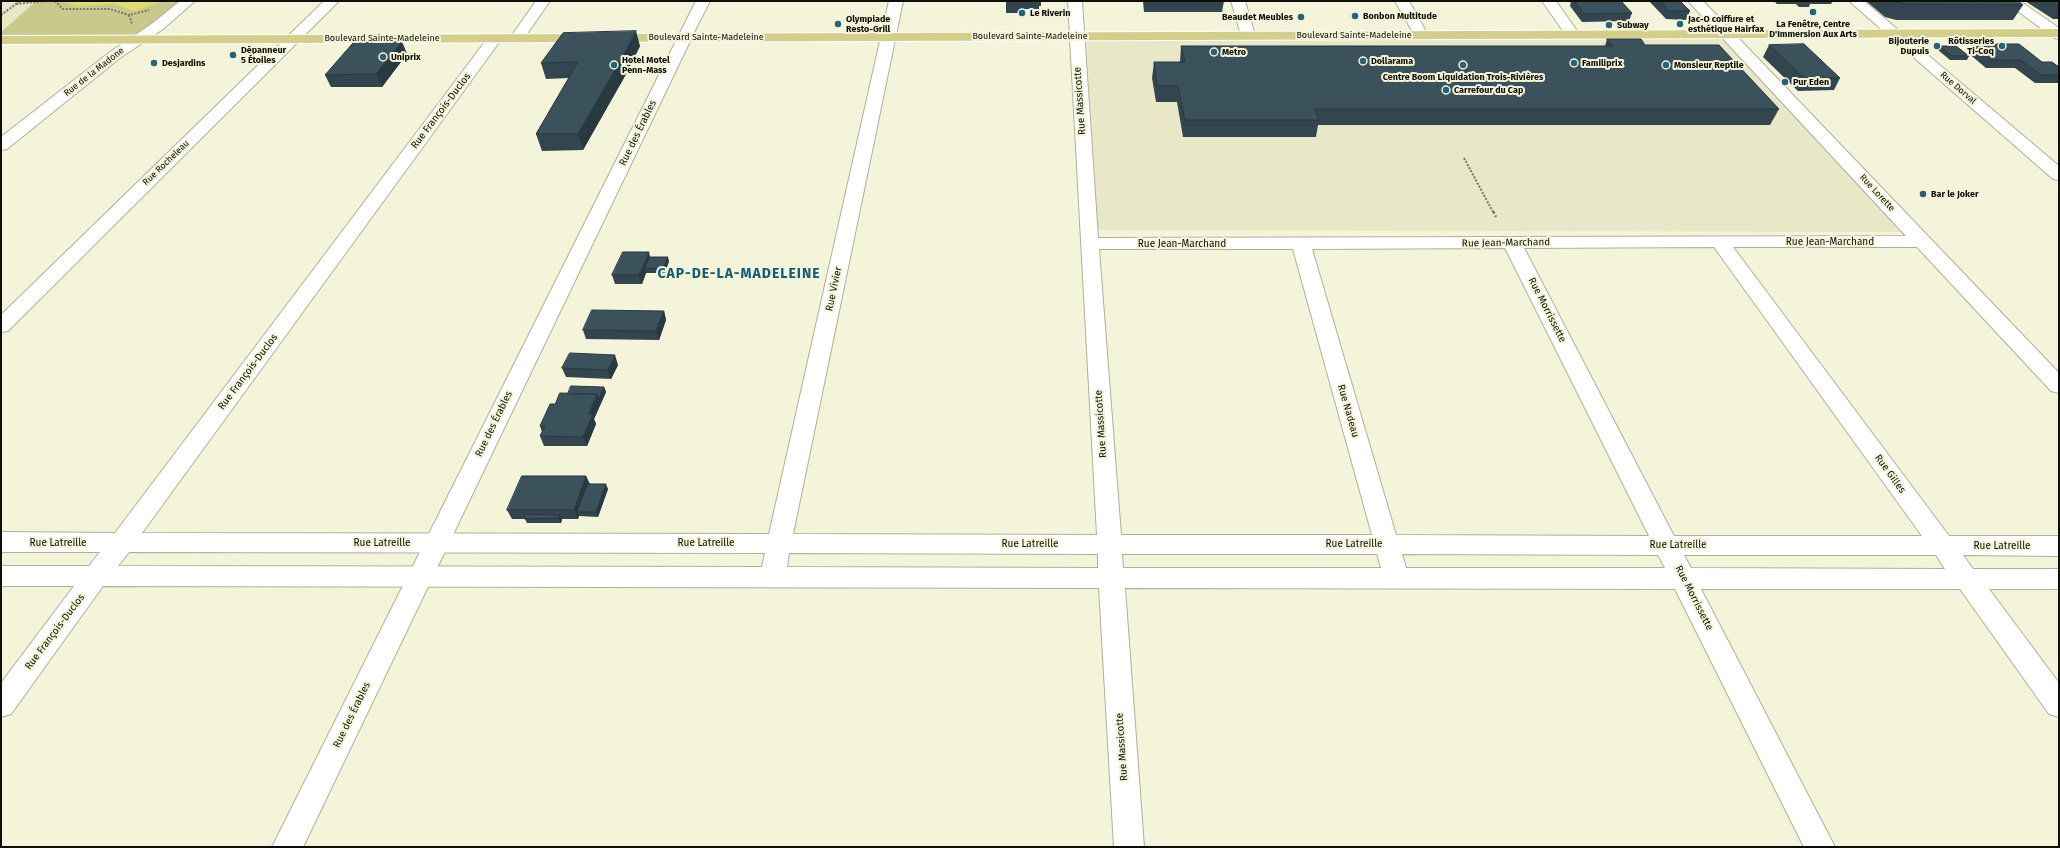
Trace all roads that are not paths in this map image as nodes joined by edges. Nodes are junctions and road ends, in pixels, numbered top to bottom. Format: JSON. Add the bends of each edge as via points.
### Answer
{"nodes":[{"id":1,"x":188,"y":1,"type":"edge"},
{"id":2,"x":332,"y":1,"type":"edge"},
{"id":3,"x":543,"y":1,"type":"edge"},
{"id":4,"x":703,"y":1,"type":"edge"},
{"id":5,"x":896,"y":1,"type":"edge"},
{"id":6,"x":1076,"y":1,"type":"edge"},
{"id":7,"x":1238,"y":1,"type":"edge"},
{"id":8,"x":1402,"y":1,"type":"edge"},
{"id":9,"x":1549,"y":1,"type":"edge"},
{"id":10,"x":1695,"y":1,"type":"edge"},
{"id":11,"x":1856,"y":1,"type":"edge"},
{"id":12,"x":2011,"y":1,"type":"edge"},
{"id":13,"x":1727,"y":34,"type":"junction"},
{"id":14,"x":1896,"y":34,"type":"junction"},
{"id":15,"x":2058,"y":34,"type":"edge"},
{"id":16,"x":1248,"y":35,"type":"junction"},
{"id":17,"x":1573,"y":35,"type":"junction"},
{"id":18,"x":1077,"y":36,"type":"junction"},
{"id":19,"x":1421,"y":36,"type":"junction"},
{"id":20,"x":685,"y":37,"type":"junction"},
{"id":21,"x":888,"y":37,"type":"junction"},
{"id":22,"x":294,"y":38,"type":"junction"},
{"id":23,"x":495,"y":38,"type":"junction"},
{"id":24,"x":517,"y":38,"type":"junction"},
{"id":25,"x":137,"y":39,"type":"junction"},
{"id":26,"x":1,"y":40,"type":"edge"},
{"id":27,"x":1,"y":145,"type":"edge"},
{"id":28,"x":2059,"y":175,"type":"edge"},
{"id":29,"x":1922,"y":241,"type":"junction"},
{"id":30,"x":1720,"y":242,"type":"junction"},
{"id":31,"x":1512,"y":243,"type":"junction"},
{"id":32,"x":1089,"y":244,"type":"junction"},
{"id":33,"x":1301,"y":244,"type":"junction"},
{"id":34,"x":1,"y":326,"type":"edge"},
{"id":35,"x":2059,"y":386,"type":"edge"},
{"id":36,"x":1,"y":542,"type":"edge"},
{"id":37,"x":121,"y":543,"type":"junction"},
{"id":38,"x":436,"y":543,"type":"junction"},
{"id":39,"x":779,"y":544,"type":"junction"},
{"id":40,"x":1108,"y":544,"type":"junction"},
{"id":41,"x":1386,"y":544,"type":"junction"},
{"id":42,"x":1667,"y":545,"type":"junction"},
{"id":43,"x":1942,"y":546,"type":"junction"},
{"id":44,"x":2059,"y":546,"type":"edge"},
{"id":45,"x":1,"y":576,"type":"edge"},
{"id":46,"x":96,"y":576,"type":"junction"},
{"id":47,"x":420,"y":577,"type":"junction"},
{"id":48,"x":772,"y":577,"type":"junction"},
{"id":49,"x":1110,"y":578,"type":"junction"},
{"id":50,"x":1396,"y":578,"type":"junction"},
{"id":51,"x":1684,"y":579,"type":"junction"},
{"id":52,"x":1966,"y":579,"type":"junction"},
{"id":53,"x":2059,"y":579,"type":"edge"},
{"id":54,"x":1,"y":705,"type":"edge"},
{"id":55,"x":2059,"y":705,"type":"edge"},
{"id":56,"x":287,"y":847,"type":"edge"},
{"id":57,"x":1129,"y":847,"type":"edge"},
{"id":58,"x":1820,"y":847,"type":"edge"}],
"edges":[{"from":1,"to":25,"type":"street","name":"Rue de la Madone","via":[[158,26]]},
{"from":2,"to":22,"type":"street","name":"Rue Rocheleau"},
{"from":3,"to":24,"type":"street"},
{"from":4,"to":20,"type":"street","name":"Rue des Érables"},
{"from":5,"to":21,"type":"street","name":"Rue Vivier"},
{"from":6,"to":18,"type":"street","name":"Rue Massicotte"},
{"from":7,"to":16,"type":"street"},
{"from":8,"to":19,"type":"street"},
{"from":9,"to":17,"type":"street"},
{"from":10,"to":13,"type":"street","name":"Rue Lorette"},
{"from":11,"to":14,"type":"street","name":"Rue Dorval"},
{"from":12,"to":15,"type":"street"},
{"from":13,"to":14,"type":"main road","name":"Boulevard Sainte-Madeleine"},
{"from":13,"to":17,"type":"main road","name":"Boulevard Sainte-Madeleine"},
{"from":13,"to":29,"type":"street","name":"Rue Lorette"},
{"from":14,"to":15,"type":"main road","name":"Boulevard Sainte-Madeleine"},
{"from":14,"to":28,"type":"street","name":"Rue Dorval"},
{"from":16,"to":18,"type":"main road","name":"Boulevard Sainte-Madeleine"},
{"from":16,"to":19,"type":"main road","name":"Boulevard Sainte-Madeleine"},
{"from":17,"to":19,"type":"main road","name":"Boulevard Sainte-Madeleine"},
{"from":18,"to":21,"type":"main road","name":"Boulevard Sainte-Madeleine"},
{"from":18,"to":32,"type":"street","name":"Rue Massicotte"},
{"from":20,"to":21,"type":"main road","name":"Boulevard Sainte-Madeleine"},
{"from":20,"to":24,"type":"main road","name":"Boulevard Sainte-Madeleine"},
{"from":20,"to":38,"type":"street","name":"Rue des Érables"},
{"from":21,"to":39,"type":"street","name":"Rue Vivier"},
{"from":22,"to":23,"type":"main road","name":"Boulevard Sainte-Madeleine"},
{"from":22,"to":25,"type":"main road","name":"Boulevard Sainte-Madeleine"},
{"from":22,"to":34,"type":"street","name":"Rue Rocheleau"},
{"from":23,"to":24,"type":"main road","name":"Boulevard Sainte-Madeleine"},
{"from":23,"to":37,"type":"street","name":"Rue François-Duclos"},
{"from":25,"to":26,"type":"main road","name":"Boulevard Sainte-Madeleine"},
{"from":25,"to":27,"type":"street","name":"Rue de la Madone"},
{"from":29,"to":30,"type":"street","name":"Rue Jean-Marchand"},
{"from":29,"to":35,"type":"street","name":"Rue Lorette"},
{"from":30,"to":31,"type":"street","name":"Rue Jean-Marchand"},
{"from":30,"to":43,"type":"street","name":"Rue Gilles"},
{"from":31,"to":33,"type":"street","name":"Rue Jean-Marchand"},
{"from":31,"to":42,"type":"street","name":"Rue Morrissette"},
{"from":32,"to":33,"type":"street","name":"Rue Jean-Marchand"},
{"from":32,"to":40,"type":"street","name":"Rue Massicotte"},
{"from":33,"to":41,"type":"street","name":"Rue Nadeau"},
{"from":36,"to":37,"type":"street","name":"Rue Latreille"},
{"from":37,"to":38,"type":"street","name":"Rue Latreille"},
{"from":37,"to":46,"type":"street","name":"Rue François-Duclos"},
{"from":38,"to":39,"type":"street","name":"Rue Latreille"},
{"from":38,"to":47,"type":"street","name":"Rue des Érables"},
{"from":39,"to":40,"type":"street","name":"Rue Latreille"},
{"from":39,"to":48,"type":"street","name":"Rue Vivier"},
{"from":40,"to":41,"type":"street","name":"Rue Latreille"},
{"from":40,"to":49,"type":"street","name":"Rue Massicotte"},
{"from":41,"to":42,"type":"street","name":"Rue Latreille"},
{"from":41,"to":50,"type":"street","name":"Rue Nadeau"},
{"from":42,"to":43,"type":"street","name":"Rue Latreille"},
{"from":42,"to":51,"type":"street","name":"Rue Morrissette"},
{"from":43,"to":44,"type":"street","name":"Rue Latreille"},
{"from":43,"to":52,"type":"street","name":"Rue Gilles"},
{"from":45,"to":46,"type":"street"},
{"from":46,"to":47,"type":"street"},
{"from":46,"to":54,"type":"street","name":"Rue François-Duclos"},
{"from":47,"to":48,"type":"street"},
{"from":47,"to":56,"type":"street","name":"Rue des Érables"},
{"from":48,"to":49,"type":"street"},
{"from":49,"to":50,"type":"street"},
{"from":49,"to":57,"type":"street","name":"Rue Massicotte"},
{"from":50,"to":51,"type":"street"},
{"from":51,"to":52,"type":"street"},
{"from":51,"to":58,"type":"street","name":"Rue Morrissette"},
{"from":52,"to":53,"type":"street"},
{"from":52,"to":55,"type":"street","name":"Rue Gilles"}]}
